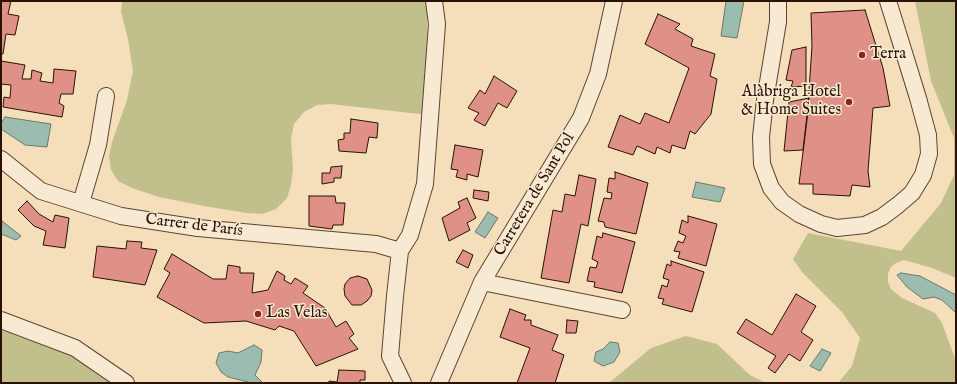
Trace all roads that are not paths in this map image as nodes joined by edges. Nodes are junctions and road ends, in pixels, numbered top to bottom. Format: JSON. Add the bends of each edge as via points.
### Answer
{"nodes":[{"id":1,"x":434,"y":1,"type":"edge"},
{"id":2,"x":614,"y":1,"type":"edge"},
{"id":3,"x":778,"y":1,"type":"edge"},
{"id":4,"x":888,"y":1,"type":"edge"},
{"id":5,"x":106,"y":96,"type":"dead end"},
{"id":6,"x":1,"y":159,"type":"edge"},
{"id":7,"x":81,"y":203,"type":"junction"},
{"id":8,"x":400,"y":251,"type":"junction"},
{"id":9,"x":482,"y":282,"type":"junction"},
{"id":10,"x":622,"y":310,"type":"dead end"},
{"id":11,"x":1,"y":320,"type":"edge"},
{"id":12,"x":126,"y":383,"type":"edge"},
{"id":13,"x":403,"y":383,"type":"edge"},
{"id":14,"x":439,"y":383,"type":"edge"}],
"edges":[{"from":1,"to":8,"type":"street","via":[[437,24],[425,184],[410,235]]},
{"from":2,"to":9,"type":"street","name":"Carretera de Sant Pol","via":[[598,74],[581,118]]},
{"from":3,"to":4,"type":"street","via":[[778,22],[761,137],[762,164],[771,188],[782,202],[798,214],[837,228],[865,225],[882,218],[898,205],[912,193],[923,175],[928,154],[928,135]]},
{"from":5,"to":7,"type":"street","via":[[98,145]]},
{"from":6,"to":7,"type":"street","name":"Carrer de París","via":[[41,191]]},
{"from":7,"to":8,"type":"street","name":"Carrer de París","via":[[121,216],[198,228],[376,244]]},
{"from":8,"to":13,"type":"street","via":[[390,356]]},
{"from":9,"to":10,"type":"street"},
{"from":9,"to":14,"type":"street","name":"Carretera de Sant Pol"},
{"from":11,"to":12,"type":"street","via":[[75,348]]}]}
